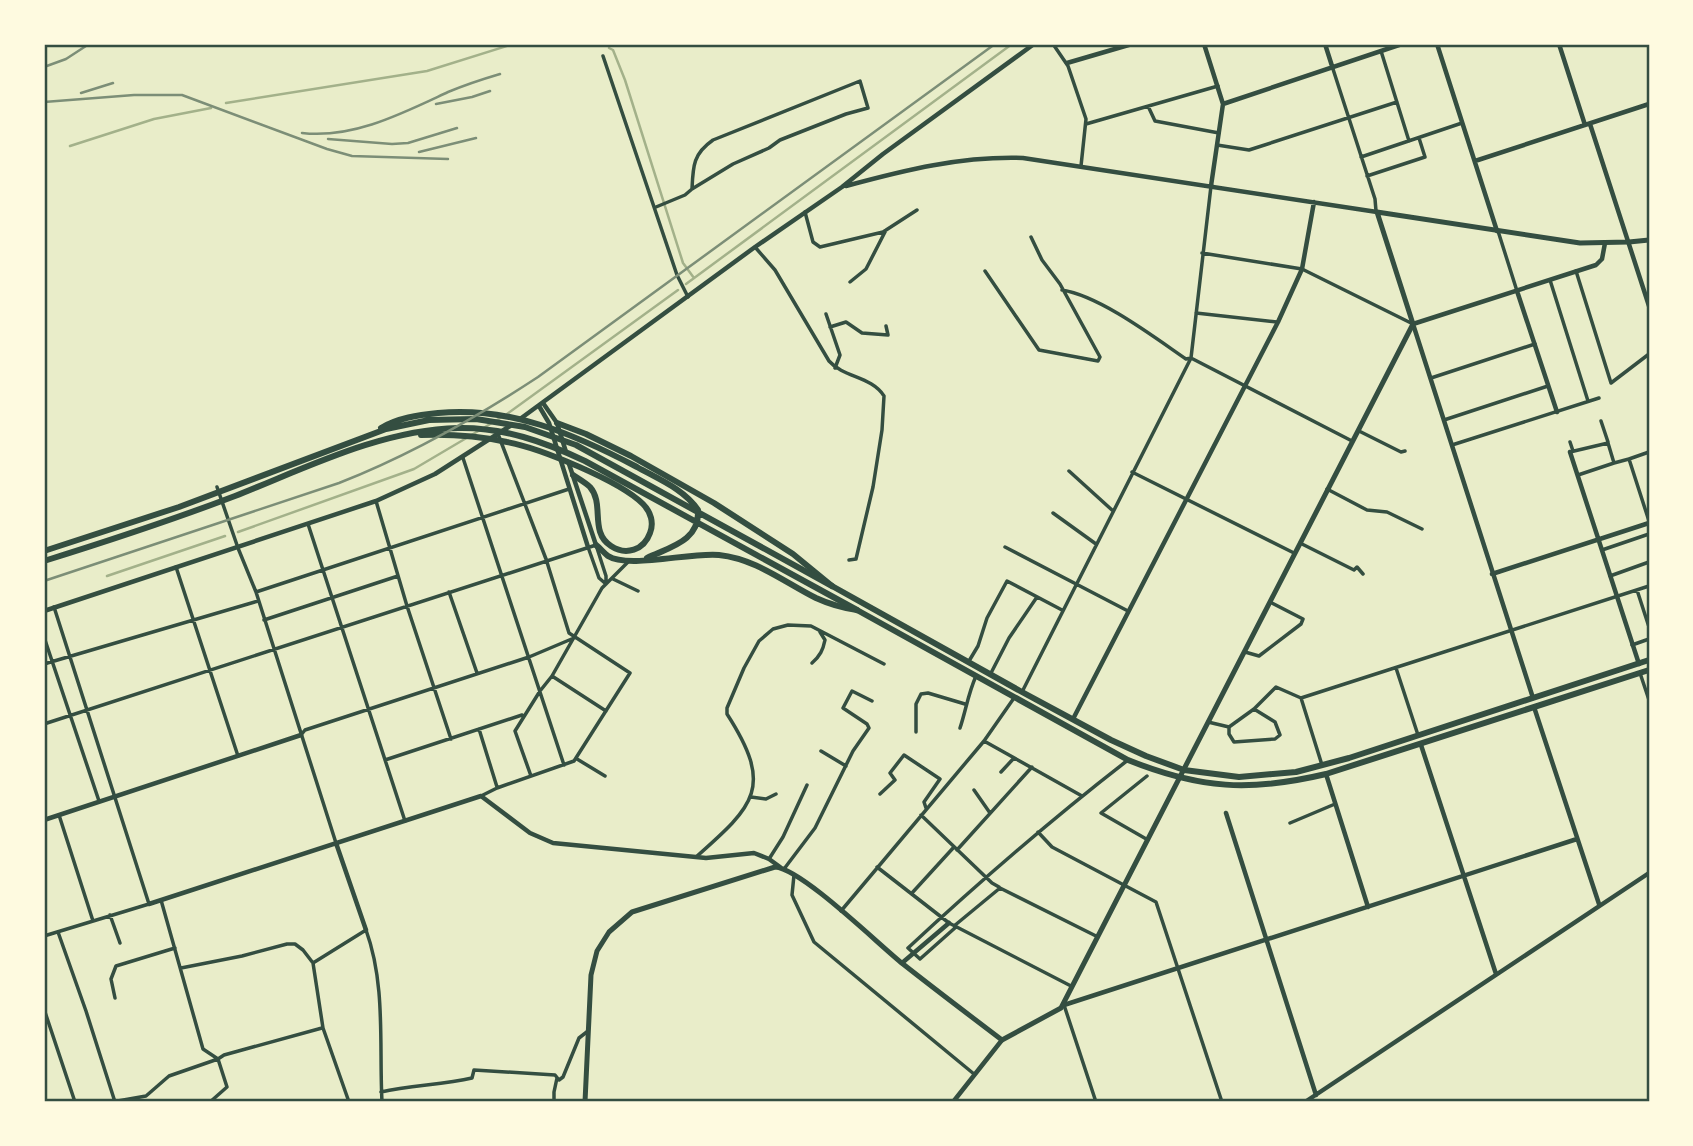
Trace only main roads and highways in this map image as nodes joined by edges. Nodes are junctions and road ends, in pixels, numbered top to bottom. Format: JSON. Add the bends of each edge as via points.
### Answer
{"nodes":[{"id":1,"x":1649,"y":240,"type":"edge"},
{"id":2,"x":557,"y":423,"type":"road end"},
{"id":3,"x":365,"y":436,"type":"junction"},
{"id":4,"x":400,"y":436,"type":"junction"},
{"id":5,"x":573,"y":475,"type":"road end"},
{"id":6,"x":596,"y":545,"type":"road end"},
{"id":7,"x":44,"y":551,"type":"edge"},
{"id":8,"x":648,"y":558,"type":"junction"},
{"id":9,"x":44,"y":561,"type":"edge"},
{"id":10,"x":832,"y":586,"type":"junction"},
{"id":11,"x":857,"y":610,"type":"junction"},
{"id":12,"x":1649,"y":660,"type":"edge"},
{"id":13,"x":1649,"y":670,"type":"edge"},
{"id":14,"x":1184,"y":770,"type":"junction"},
{"id":15,"x":1179,"y":779,"type":"junction"},
{"id":16,"x":585,"y":1102,"type":"edge"}],
"edges":[{"from":1,"to":14,"type":"main road","via":[[1580,243],[1377,212],[1413,324]]},
{"from":2,"to":10,"type":"highway","via":[[631,456],[715,503],[793,554]]},
{"from":3,"to":7,"type":"highway","via":[[179,507]]},
{"from":3,"to":8,"type":"highway","via":[[411,417],[487,412],[511,415],[596,445],[688,497],[698,510],[696,527],[686,540]]},
{"from":3,"to":10,"type":"highway","via":[[446,419],[525,427],[584,449]]},
{"from":4,"to":5,"type":"highway","via":[[456,435],[509,442],[560,458],[636,498],[649,512],[652,528],[643,545],[622,551],[605,541],[597,524],[594,493]]},
{"from":4,"to":9,"type":"highway"},
{"from":4,"to":11,"type":"highway","via":[[460,428],[492,430],[558,448]]},
{"from":6,"to":8,"type":"highway","via":[[609,556],[629,561]]},
{"from":8,"to":11,"type":"highway","via":[[699,553],[735,557],[817,599]]},
{"from":10,"to":14,"type":"highway","via":[[1073,720]]},
{"from":11,"to":15,"type":"highway","via":[[1128,760]]},
{"from":12,"to":14,"type":"highway","via":[[1296,772],[1239,777]]},
{"from":13,"to":15,"type":"highway","via":[[1291,782],[1237,786]]},
{"from":14,"to":15,"type":"main road"},
{"from":15,"to":16,"type":"main road","via":[[1064,1005],[1002,1040],[782,868],[632,912],[602,940],[593,963]]}]}
